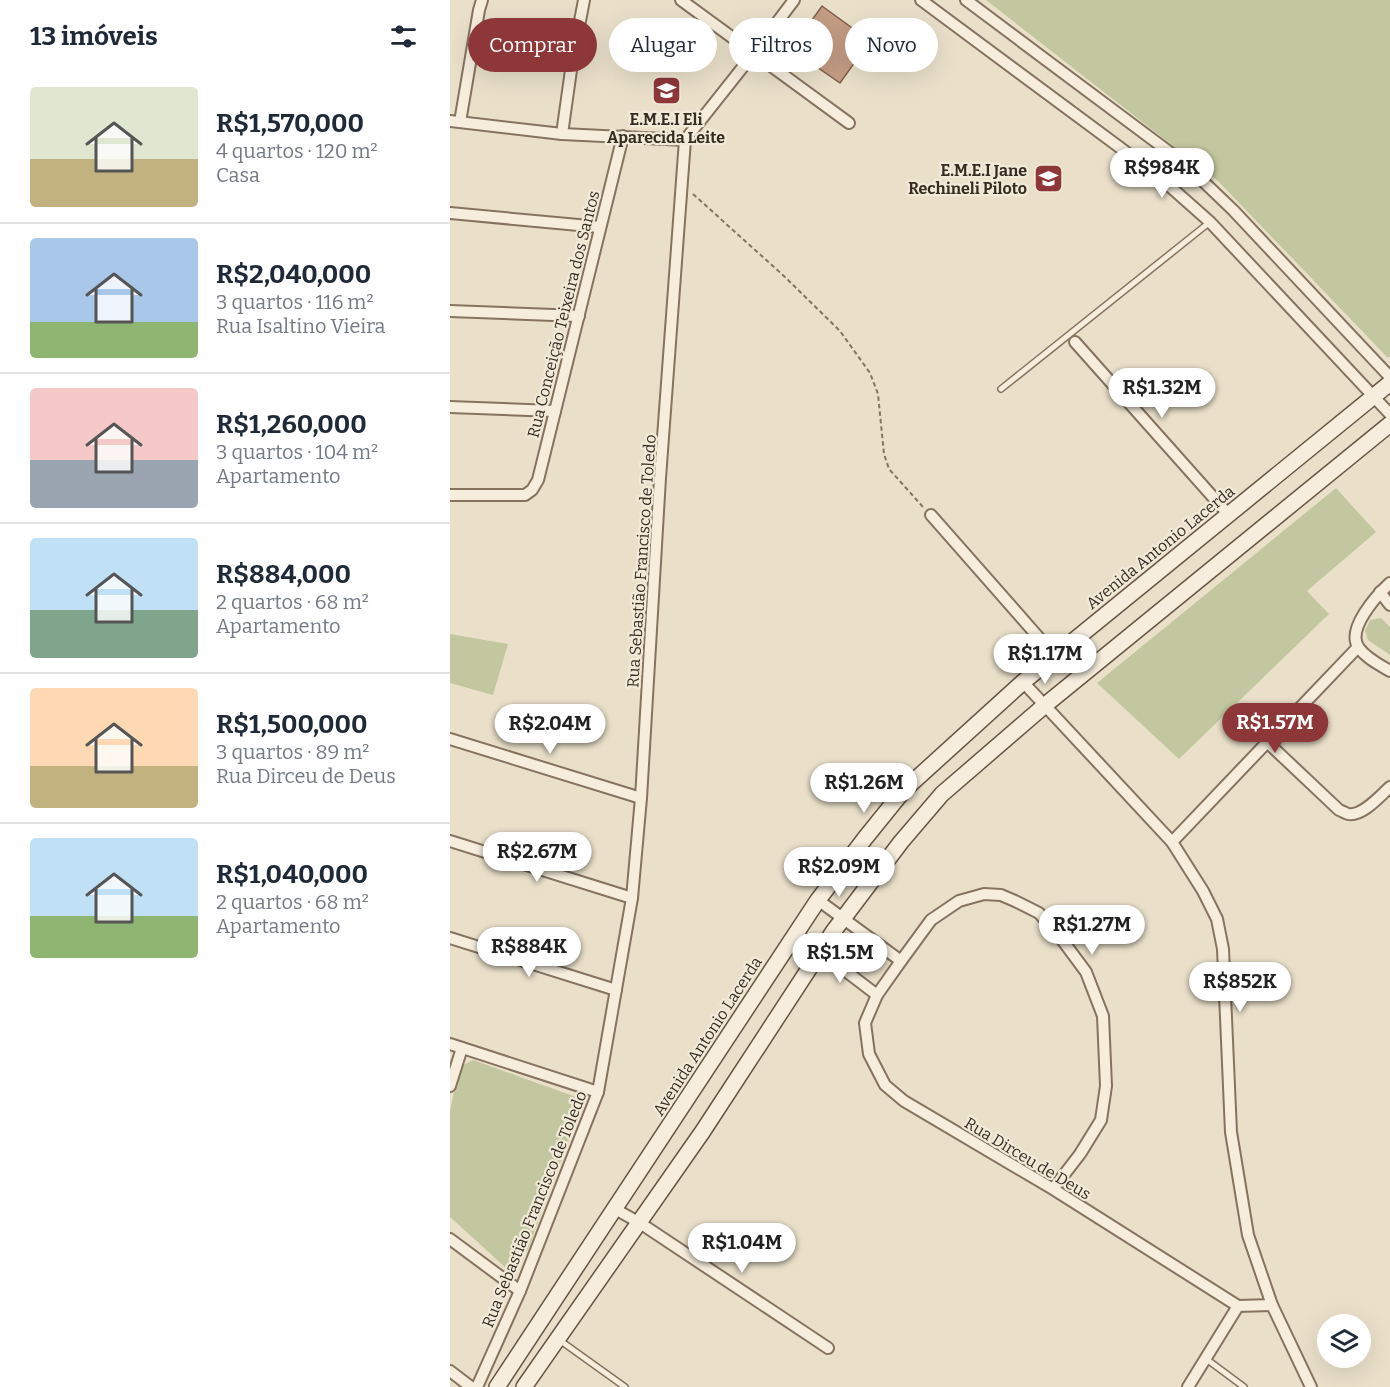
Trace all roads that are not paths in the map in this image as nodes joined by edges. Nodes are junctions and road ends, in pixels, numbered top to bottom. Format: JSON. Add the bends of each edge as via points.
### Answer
{"nodes":[{"id":1,"x":482,"y":0,"type":"edge"},
{"id":2,"x":584,"y":0,"type":"edge"},
{"id":3,"x":681,"y":0,"type":"edge"},
{"id":4,"x":794,"y":0,"type":"edge"},
{"id":5,"x":921,"y":0,"type":"edge"},
{"id":6,"x":966,"y":0,"type":"edge"},
{"id":7,"x":780,"y":18,"type":"edge"},
{"id":8,"x":729,"y":35,"type":"edge"},
{"id":9,"x":739,"y":72,"type":"edge"},
{"id":10,"x":780,"y":72,"type":"edge"},
{"id":11,"x":455,"y":122,"type":"edge"},
{"id":12,"x":849,"y":123,"type":"dead end"},
{"id":13,"x":562,"y":134,"type":"junction"},
{"id":14,"x":623,"y":136,"type":"junction"},
{"id":15,"x":685,"y":140,"type":"junction"},
{"id":16,"x":450,"y":213,"type":"edge"},
{"id":17,"x":1210,"y":222,"type":"junction"},
{"id":18,"x":600,"y":227,"type":"junction"},
{"id":19,"x":450,"y":311,"type":"edge"},
{"id":20,"x":579,"y":316,"type":"junction"},
{"id":21,"x":1075,"y":342,"type":"dead end"},
{"id":22,"x":1390,"y":377,"type":"edge"},
{"id":23,"x":1390,"y":383,"type":"edge"},
{"id":24,"x":1001,"y":389,"type":"dead end"},
{"id":25,"x":1374,"y":396,"type":"junction"},
{"id":26,"x":450,"y":407,"type":"edge"},
{"id":27,"x":555,"y":411,"type":"junction"},
{"id":28,"x":1390,"y":414,"type":"edge"},
{"id":29,"x":1390,"y":424,"type":"edge"},
{"id":30,"x":450,"y":495,"type":"edge"},
{"id":31,"x":1228,"y":514,"type":"junction"},
{"id":32,"x":931,"y":515,"type":"road end"},
{"id":33,"x":1390,"y":583,"type":"edge"},
{"id":34,"x":1380,"y":592,"type":"junction"},
{"id":35,"x":1390,"y":605,"type":"edge"},
{"id":36,"x":1357,"y":643,"type":"junction"},
{"id":37,"x":1055,"y":656,"type":"junction"},
{"id":38,"x":1390,"y":671,"type":"edge"},
{"id":39,"x":1023,"y":682,"type":"junction"},
{"id":40,"x":1044,"y":706,"type":"junction"},
{"id":41,"x":450,"y":739,"type":"edge"},
{"id":42,"x":1267,"y":742,"type":"junction"},
{"id":43,"x":1390,"y":787,"type":"edge"},
{"id":44,"x":641,"y":798,"type":"junction"},
{"id":45,"x":450,"y":841,"type":"edge"},
{"id":46,"x":1172,"y":842,"type":"junction"},
{"id":47,"x":632,"y":898,"type":"junction"},
{"id":48,"x":818,"y":900,"type":"junction"},
{"id":49,"x":843,"y":919,"type":"junction"},
{"id":50,"x":796,"y":933,"type":"junction"},
{"id":51,"x":450,"y":938,"type":"edge"},
{"id":52,"x":820,"y":951,"type":"junction"},
{"id":53,"x":901,"y":961,"type":"junction"},
{"id":54,"x":616,"y":990,"type":"junction"},
{"id":55,"x":877,"y":995,"type":"junction"},
{"id":56,"x":450,"y":1044,"type":"edge"},
{"id":57,"x":462,"y":1048,"type":"junction"},
{"id":58,"x":450,"y":1086,"type":"edge"},
{"id":59,"x":598,"y":1092,"type":"junction"},
{"id":60,"x":1053,"y":1189,"type":"junction"},
{"id":61,"x":615,"y":1209,"type":"junction"},
{"id":62,"x":640,"y":1224,"type":"junction"},
{"id":63,"x":450,"y":1239,"type":"edge"},
{"id":64,"x":520,"y":1291,"type":"junction"},
{"id":65,"x":1272,"y":1305,"type":"junction"},
{"id":66,"x":1238,"y":1306,"type":"junction"},
{"id":67,"x":558,"y":1339,"type":"junction"},
{"id":68,"x":828,"y":1348,"type":"dead end"},
{"id":69,"x":1205,"y":1358,"type":"junction"},
{"id":70,"x":450,"y":1371,"type":"edge"},
{"id":71,"x":471,"y":1387,"type":"edge"},
{"id":72,"x":477,"y":1387,"type":"edge"},
{"id":73,"x":497,"y":1387,"type":"edge"},
{"id":74,"x":525,"y":1387,"type":"edge"},
{"id":75,"x":625,"y":1387,"type":"edge"},
{"id":76,"x":1188,"y":1387,"type":"edge"},
{"id":77,"x":1244,"y":1387,"type":"edge"},
{"id":78,"x":1311,"y":1387,"type":"edge"}],
"edges":[{"from":1,"to":11,"type":"street"},
{"from":2,"to":13,"type":"street"},
{"from":3,"to":8,"type":"street"},
{"from":4,"to":7,"type":"street"},
{"from":5,"to":17,"type":"street","via":[[1157,175]]},
{"from":6,"to":22,"type":"street","via":[[1184,163]]},
{"from":9,"to":15,"type":"street"},
{"from":10,"to":12,"type":"street"},
{"from":11,"to":13,"type":"street"},
{"from":13,"to":14,"type":"street"},
{"from":14,"to":15,"type":"street"},
{"from":14,"to":18,"type":"street","name":"Rua Conceição Teixeira dos Santos"},
{"from":15,"to":44,"type":"street","name":"Rua Sebastião Francisco de Toledo"},
{"from":16,"to":18,"type":"street"},
{"from":17,"to":24,"type":"lane"},
{"from":17,"to":25,"type":"street"},
{"from":18,"to":20,"type":"street","name":"Rua Conceição Teixeira dos Santos"},
{"from":19,"to":20,"type":"street"},
{"from":20,"to":27,"type":"street","name":"Rua Conceição Teixeira dos Santos"},
{"from":21,"to":31,"type":"street"},
{"from":23,"to":25,"type":"main road","name":"Avenida Antonio Lacerda"},
{"from":25,"to":28,"type":"street"},
{"from":25,"to":31,"type":"main road","name":"Avenida Antonio Lacerda"},
{"from":26,"to":27,"type":"street"},
{"from":27,"to":30,"type":"street","name":"Rua Conceição Teixeira dos Santos","via":[[532,490],[525,495]]},
{"from":29,"to":40,"type":"main road"},
{"from":31,"to":37,"type":"main road","name":"Avenida Antonio Lacerda"},
{"from":32,"to":37,"type":"street"},
{"from":33,"to":34,"type":"street"},
{"from":34,"to":35,"type":"street"},
{"from":34,"to":36,"type":"street","via":[[1359,622]]},
{"from":36,"to":38,"type":"street","via":[[1365,654]]},
{"from":36,"to":42,"type":"street"},
{"from":37,"to":39,"type":"main road","name":"Avenida Antonio Lacerda"},
{"from":39,"to":40,"type":"street"},
{"from":39,"to":48,"type":"main road","name":"Avenida Antonio Lacerda","via":[[904,790]]},
{"from":40,"to":46,"type":"street"},
{"from":40,"to":49,"type":"main road","via":[[942,794]]},
{"from":41,"to":44,"type":"street"},
{"from":42,"to":43,"type":"street","via":[[1348,814],[1367,808]]},
{"from":42,"to":46,"type":"street"},
{"from":44,"to":47,"type":"street","name":"Rua Sebastião Francisco de Toledo"},
{"from":45,"to":47,"type":"street"},
{"from":46,"to":65,"type":"street","via":[[1217,919],[1223,949],[1231,1132],[1248,1234]]},
{"from":47,"to":54,"type":"street","name":"Rua Sebastião Francisco de Toledo"},
{"from":48,"to":49,"type":"street"},
{"from":48,"to":50,"type":"main road","name":"Avenida Antonio Lacerda"},
{"from":49,"to":52,"type":"main road"},
{"from":49,"to":53,"type":"street"},
{"from":50,"to":52,"type":"street"},
{"from":50,"to":61,"type":"main road","name":"Avenida Antonio Lacerda"},
{"from":51,"to":54,"type":"street"},
{"from":52,"to":55,"type":"street"},
{"from":52,"to":62,"type":"main road"},
{"from":53,"to":55,"type":"street","name":"Rua Dirceu de Deus"},
{"from":53,"to":60,"type":"street","name":"Rua Dirceu de Deus","via":[[931,920],[959,901],[984,894],[1001,895],[1039,913],[1086,972],[1103,1016],[1106,1086],[1101,1120]]},
{"from":54,"to":59,"type":"street","name":"Rua Sebastião Francisco de Toledo"},
{"from":55,"to":60,"type":"street","name":"Rua Dirceu de Deus","via":[[865,1023],[869,1054],[885,1085],[904,1101]]},
{"from":56,"to":57,"type":"street"},
{"from":57,"to":58,"type":"street"},
{"from":57,"to":59,"type":"street"},
{"from":59,"to":64,"type":"street","name":"Rua Sebastião Francisco de Toledo"},
{"from":60,"to":66,"type":"street","name":"Rua Dirceu de Deus"},
{"from":61,"to":62,"type":"street"},
{"from":61,"to":73,"type":"main road","name":"Avenida Antonio Lacerda"},
{"from":62,"to":67,"type":"main road"},
{"from":62,"to":68,"type":"street"},
{"from":63,"to":64,"type":"street"},
{"from":64,"to":72,"type":"street","name":"Rua Sebastião Francisco de Toledo"},
{"from":65,"to":66,"type":"street"},
{"from":65,"to":78,"type":"street"},
{"from":66,"to":69,"type":"street"},
{"from":67,"to":74,"type":"main road"},
{"from":67,"to":75,"type":"lane"},
{"from":69,"to":76,"type":"street"},
{"from":69,"to":77,"type":"lane"},
{"from":70,"to":71,"type":"street"}]}
